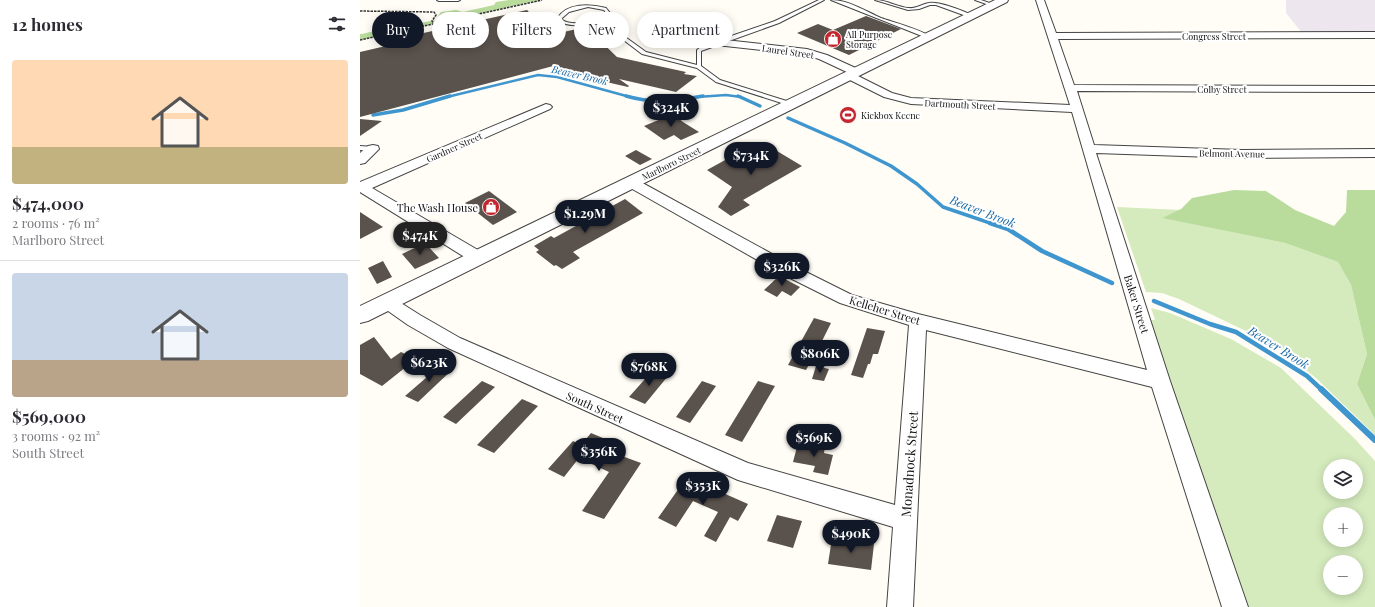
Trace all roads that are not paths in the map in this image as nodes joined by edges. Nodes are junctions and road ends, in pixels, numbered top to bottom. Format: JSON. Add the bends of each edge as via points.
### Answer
{"nodes":[{"id":1,"x":438,"y":0,"type":"edge"},
{"id":2,"x":458,"y":0,"type":"edge"},
{"id":3,"x":822,"y":0,"type":"edge"},
{"id":4,"x":833,"y":0,"type":"edge"},
{"id":5,"x":876,"y":0,"type":"edge"},
{"id":6,"x":977,"y":0,"type":"edge"},
{"id":7,"x":1040,"y":0,"type":"edge"},
{"id":8,"x":1000,"y":1,"type":"edge"},
{"id":9,"x":971,"y":16,"type":"junction"},
{"id":10,"x":601,"y":21,"type":"joint"},
{"id":11,"x":1375,"y":35,"type":"edge"},
{"id":12,"x":733,"y":36,"type":"edge"},
{"id":13,"x":1053,"y":36,"type":"junction"},
{"id":14,"x":928,"y":37,"type":"junction"},
{"id":15,"x":629,"y":42,"type":"edge"},
{"id":16,"x":733,"y":44,"type":"edge"},
{"id":17,"x":703,"y":48,"type":"edge"},
{"id":18,"x":699,"y":67,"type":"junction"},
{"id":19,"x":853,"y":74,"type":"junction"},
{"id":20,"x":1070,"y":88,"type":"junction"},
{"id":21,"x":1375,"y":89,"type":"edge"},
{"id":22,"x":791,"y":104,"type":"junction"},
{"id":23,"x":546,"y":107,"type":"dead end"},
{"id":24,"x":1075,"y":109,"type":"junction"},
{"id":25,"x":366,"y":148,"type":"edge"},
{"id":26,"x":1088,"y":149,"type":"junction"},
{"id":27,"x":1375,"y":153,"type":"edge"},
{"id":28,"x":360,"y":160,"type":"edge"},
{"id":29,"x":632,"y":183,"type":"junction"},
{"id":30,"x":361,"y":187,"type":"edge"},
{"id":31,"x":477,"y":258,"type":"junction"},
{"id":32,"x":387,"y":302,"type":"junction"},
{"id":33,"x":360,"y":315,"type":"edge"},
{"id":34,"x":918,"y":321,"type":"junction"},
{"id":35,"x":1160,"y":381,"type":"junction"},
{"id":36,"x":905,"y":519,"type":"junction"},
{"id":37,"x":900,"y":607,"type":"edge"},
{"id":38,"x":1235,"y":607,"type":"edge"}],
"edges":[{"from":1,"to":2,"type":"lane"},
{"from":3,"to":12,"type":"lane","via":[[776,22]]},
{"from":4,"to":14,"type":"lane"},
{"from":5,"to":9,"type":"lane","via":[[908,9],[936,4]]},
{"from":6,"to":8,"type":"lane"},
{"from":7,"to":13,"type":"street","name":"Baker Street"},
{"from":8,"to":9,"type":"street","name":"Marlboro Street"},
{"from":9,"to":14,"type":"street","name":"Marlboro Street"},
{"from":10,"to":10,"type":"lane","via":[[569,23],[559,19],[564,13],[588,6],[605,9],[608,13]]},
{"from":11,"to":13,"type":"street","name":"Congress Street"},
{"from":13,"to":20,"type":"street","name":"Baker Street"},
{"from":14,"to":19,"type":"street","name":"Marlboro Street"},
{"from":15,"to":18,"type":"lane","via":[[644,53]]},
{"from":16,"to":19,"type":"street","name":"Laurel Street","via":[[807,52],[823,57]]},
{"from":17,"to":18,"type":"lane","via":[[699,50]]},
{"from":18,"to":22,"type":"lane","via":[[718,80]]},
{"from":19,"to":22,"type":"street","name":"Marlboro Street"},
{"from":19,"to":24,"type":"street","name":"Dartmouth Street","via":[[888,95],[911,101]]},
{"from":20,"to":21,"type":"street","name":"Colby Street"},
{"from":20,"to":24,"type":"street","name":"Baker Street"},
{"from":22,"to":29,"type":"street","name":"Marlboro Street"},
{"from":23,"to":30,"type":"street","name":"Gardner Street"},
{"from":24,"to":26,"type":"street","name":"Baker Street"},
{"from":25,"to":28,"type":"street"},
{"from":26,"to":27,"type":"street","name":"Belmont Avenue","via":[[1242,154]]},
{"from":26,"to":35,"type":"street","name":"Baker Street"},
{"from":29,"to":31,"type":"street","name":"Marlboro Street"},
{"from":29,"to":34,"type":"street","name":"Kelleher Street","via":[[788,270],[846,299]]},
{"from":30,"to":31,"type":"street"},
{"from":31,"to":32,"type":"street","name":"Marlboro Street"},
{"from":32,"to":33,"type":"street","name":"Marlboro Street"},
{"from":32,"to":36,"type":"street","name":"South Street","via":[[454,343],[746,473]]},
{"from":34,"to":35,"type":"street","name":"Kelleher Street"},
{"from":34,"to":36,"type":"street","name":"Monadnock Street"},
{"from":35,"to":38,"type":"street","name":"Baker Street"},
{"from":36,"to":37,"type":"street","name":"Monadnock Street"}]}
